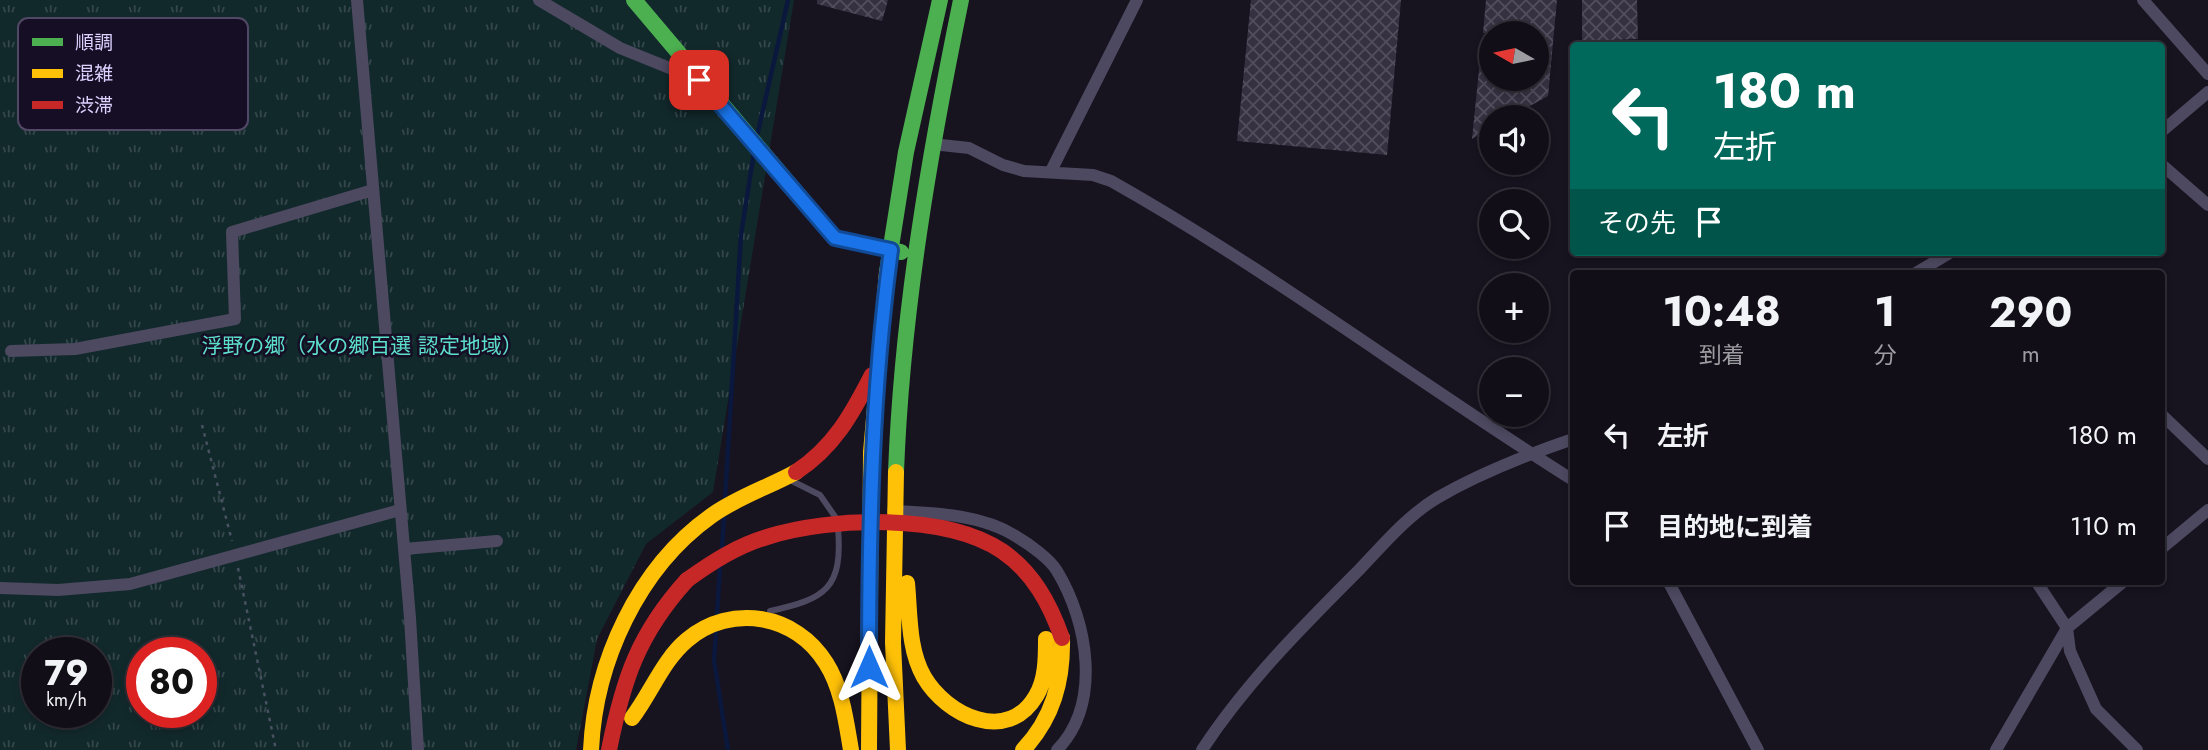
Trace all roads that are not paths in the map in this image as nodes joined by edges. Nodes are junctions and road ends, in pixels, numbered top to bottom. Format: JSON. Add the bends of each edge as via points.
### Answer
{"nodes":[{"id":1,"x":357,"y":0,"type":"edge"},
{"id":2,"x":539,"y":0,"type":"edge"},
{"id":3,"x":634,"y":0,"type":"edge"},
{"id":4,"x":940,"y":0,"type":"edge"},
{"id":5,"x":961,"y":0,"type":"edge"},
{"id":6,"x":1137,"y":0,"type":"edge"},
{"id":7,"x":2143,"y":0,"type":"edge"},
{"id":8,"x":2208,"y":74,"type":"edge"},
{"id":9,"x":699,"y":80,"type":"junction"},
{"id":10,"x":2208,"y":92,"type":"edge"},
{"id":11,"x":2165,"y":129,"type":"edge"},
{"id":12,"x":932,"y":144,"type":"junction"},
{"id":13,"x":2165,"y":167,"type":"edge"},
{"id":14,"x":1051,"y":171,"type":"junction"},
{"id":15,"x":373,"y":190,"type":"junction"},
{"id":16,"x":2208,"y":205,"type":"edge"},
{"id":17,"x":891,"y":250,"type":"junction"},
{"id":18,"x":915,"y":254,"type":"junction"},
{"id":19,"x":1944,"y":256,"type":"edge"},
{"id":20,"x":1921,"y":270,"type":"edge"},
{"id":21,"x":11,"y":351,"type":"dead end"},
{"id":22,"x":877,"y":365,"type":"junction"},
{"id":23,"x":2165,"y":418,"type":"edge"},
{"id":24,"x":1570,"y":440,"type":"edge"},
{"id":25,"x":1531,"y":453,"type":"junction"},
{"id":26,"x":2208,"y":459,"type":"edge"},
{"id":27,"x":1570,"y":478,"type":"edge"},
{"id":28,"x":787,"y":480,"type":"junction"},
{"id":29,"x":400,"y":510,"type":"junction"},
{"id":30,"x":2208,"y":510,"type":"edge"},
{"id":31,"x":893,"y":511,"type":"junction"},
{"id":32,"x":497,"y":541,"type":"dead end"},
{"id":33,"x":2165,"y":547,"type":"edge"},
{"id":34,"x":404,"y":549,"type":"junction"},
{"id":35,"x":892,"y":551,"type":"junction"},
{"id":36,"x":1670,"y":585,"type":"edge"},
{"id":37,"x":2039,"y":585,"type":"edge"},
{"id":38,"x":2118,"y":585,"type":"edge"},
{"id":39,"x":691,"y":587,"type":"junction"},
{"id":40,"x":0,"y":588,"type":"edge"},
{"id":41,"x":739,"y":617,"type":"junction"},
{"id":42,"x":2067,"y":628,"type":"junction"},
{"id":43,"x":1054,"y":638,"type":"junction"},
{"id":44,"x":632,"y":719,"type":"junction"},
{"id":45,"x":418,"y":750,"type":"edge"},
{"id":46,"x":591,"y":750,"type":"edge"},
{"id":47,"x":609,"y":750,"type":"edge"},
{"id":48,"x":625,"y":750,"type":"edge"},
{"id":49,"x":851,"y":750,"type":"edge"},
{"id":50,"x":869,"y":750,"type":"edge"},
{"id":51,"x":898,"y":750,"type":"edge"},
{"id":52,"x":1023,"y":750,"type":"edge"},
{"id":53,"x":1057,"y":750,"type":"edge"},
{"id":54,"x":1202,"y":750,"type":"edge"},
{"id":55,"x":1758,"y":750,"type":"edge"},
{"id":56,"x":1996,"y":750,"type":"edge"},
{"id":57,"x":2137,"y":750,"type":"edge"}],
"edges":[{"from":1,"to":15,"type":"street"},
{"from":2,"to":9,"type":"street","via":[[620,48]]},
{"from":3,"to":9,"type":"main road"},
{"from":4,"to":17,"type":"main road","via":[[911,126]]},
{"from":5,"to":12,"type":"main road"},
{"from":6,"to":14,"type":"street"},
{"from":7,"to":8,"type":"street"},
{"from":9,"to":17,"type":"main road","via":[[835,238]]},
{"from":10,"to":11,"type":"street"},
{"from":12,"to":14,"type":"street","via":[[969,148],[1024,171]]},
{"from":12,"to":18,"type":"main road"},
{"from":13,"to":16,"type":"street"},
{"from":14,"to":25,"type":"street","via":[[1093,175],[1145,200]]},
{"from":15,"to":21,"type":"street","via":[[232,232],[235,319],[75,349]]},
{"from":15,"to":29,"type":"street"},
{"from":17,"to":18,"type":"main road"},
{"from":17,"to":22,"type":"main road"},
{"from":18,"to":31,"type":"main road","via":[[900,371]]},
{"from":19,"to":20,"type":"street"},
{"from":22,"to":28,"type":"main road","via":[[839,434]]},
{"from":22,"to":50,"type":"main road","via":[[869,501]]},
{"from":23,"to":26,"type":"street"},
{"from":24,"to":25,"type":"street"},
{"from":25,"to":27,"type":"street"},
{"from":25,"to":54,"type":"street","via":[[1435,499],[1397,531],[1287,645]]},
{"from":28,"to":41,"type":"lane","via":[[820,495],[837,519],[840,556],[835,578],[807,603]]},
{"from":28,"to":46,"type":"main road","via":[[713,515],[654,571],[631,606],[609,657]]},
{"from":29,"to":34,"type":"street"},
{"from":29,"to":40,"type":"street","via":[[130,584],[58,590]]},
{"from":30,"to":33,"type":"street"},
{"from":31,"to":35,"type":"main road"},
{"from":31,"to":53,"type":"street","via":[[982,522],[1016,536],[1056,569],[1076,613],[1086,665],[1083,707]]},
{"from":32,"to":34,"type":"street"},
{"from":34,"to":45,"type":"street"},
{"from":35,"to":43,"type":"main road","via":[[907,580],[911,631],[922,675],[960,717],[1004,721],[1031,705]]},
{"from":35,"to":51,"type":"main road"},
{"from":36,"to":55,"type":"street"},
{"from":37,"to":42,"type":"street"},
{"from":38,"to":42,"type":"street"},
{"from":39,"to":43,"type":"main road","via":[[743,561],[815,541],[880,535],[920,540],[971,554],[999,570],[1027,599]]},
{"from":39,"to":43,"type":"main road","bridge":true,"via":[[708,563],[738,547],[812,526],[869,522],[948,530],[989,543],[1014,560],[1045,596]]},
{"from":39,"to":44,"type":"main road","via":[[647,656]]},
{"from":39,"to":47,"type":"main road","via":[[648,625],[633,655]]},
{"from":41,"to":44,"type":"main road","via":[[698,631],[662,667]]},
{"from":41,"to":49,"type":"main road","via":[[781,626],[812,643],[831,670]]},
{"from":42,"to":56,"type":"street"},
{"from":42,"to":57,"type":"street","via":[[2070,651],[2096,709]]},
{"from":43,"to":52,"type":"main road","via":[[1063,667],[1053,710]]},
{"from":44,"to":48,"type":"main road"}]}
